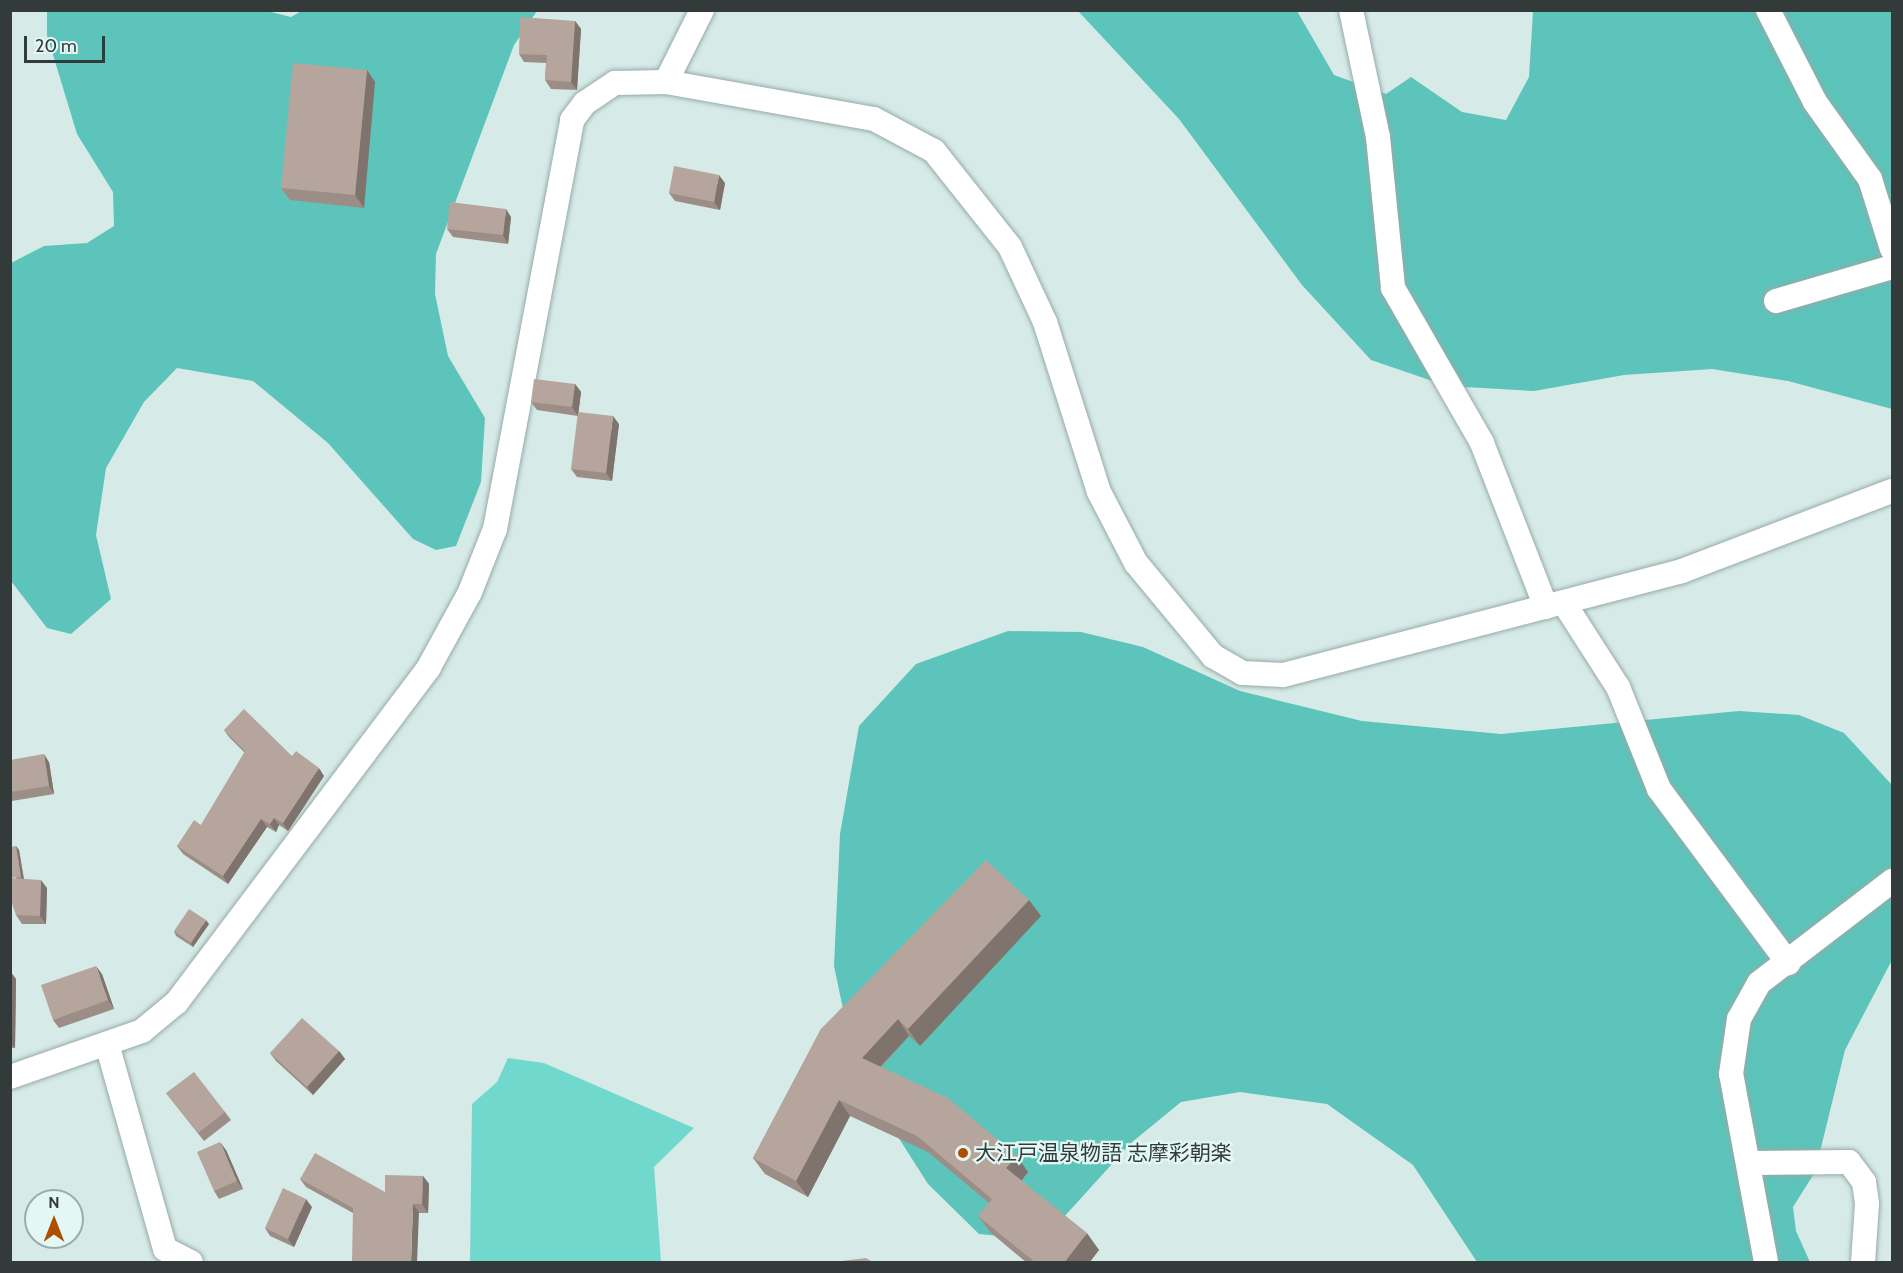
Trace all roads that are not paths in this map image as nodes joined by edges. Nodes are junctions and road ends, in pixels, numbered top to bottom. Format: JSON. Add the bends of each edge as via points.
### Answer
{"nodes":[{"id":1,"x":702,"y":10,"type":"edge"},
{"id":2,"x":1351,"y":10,"type":"edge"},
{"id":3,"x":1768,"y":10,"type":"edge"},
{"id":4,"x":666,"y":82,"type":"junction"},
{"id":5,"x":1893,"y":249,"type":"edge"},
{"id":6,"x":1893,"y":267,"type":"edge"},
{"id":7,"x":1776,"y":301,"type":"dead end"},
{"id":8,"x":1893,"y":491,"type":"edge"},
{"id":9,"x":1555,"y":605,"type":"junction"},
{"id":10,"x":1893,"y":881,"type":"edge"},
{"id":11,"x":1788,"y":963,"type":"junction"},
{"id":12,"x":107,"y":1044,"type":"junction"},
{"id":13,"x":10,"y":1077,"type":"edge"},
{"id":14,"x":1751,"y":1163,"type":"junction"},
{"id":15,"x":190,"y":1263,"type":"edge"},
{"id":16,"x":1766,"y":1263,"type":"edge"},
{"id":17,"x":1863,"y":1263,"type":"edge"}],
"edges":[{"from":1,"to":4,"type":"street"},
{"from":2,"to":9,"type":"street","via":[[1378,137],[1393,288],[1482,443]]},
{"from":3,"to":5,"type":"street","via":[[1815,102],[1870,179]]},
{"from":4,"to":9,"type":"street","via":[[874,119],[934,151],[1010,247],[1045,322],[1099,492],[1136,563],[1214,656],[1243,673],[1283,675]]},
{"from":4,"to":12,"type":"street","via":[[615,83],[585,103],[572,120],[495,529],[470,592],[429,667],[177,1002],[142,1031]]},
{"from":6,"to":7,"type":"street"},
{"from":8,"to":9,"type":"street","via":[[1682,571]]},
{"from":9,"to":11,"type":"street","via":[[1618,687],[1659,789]]},
{"from":10,"to":11,"type":"street"},
{"from":11,"to":14,"type":"street","via":[[1759,983],[1731,1047],[1731,1074]]},
{"from":12,"to":13,"type":"street"},
{"from":12,"to":15,"type":"street","via":[[165,1249]]},
{"from":14,"to":16,"type":"street"},
{"from":14,"to":17,"type":"street","via":[[1849,1162],[1864,1182],[1868,1204]]}]}
